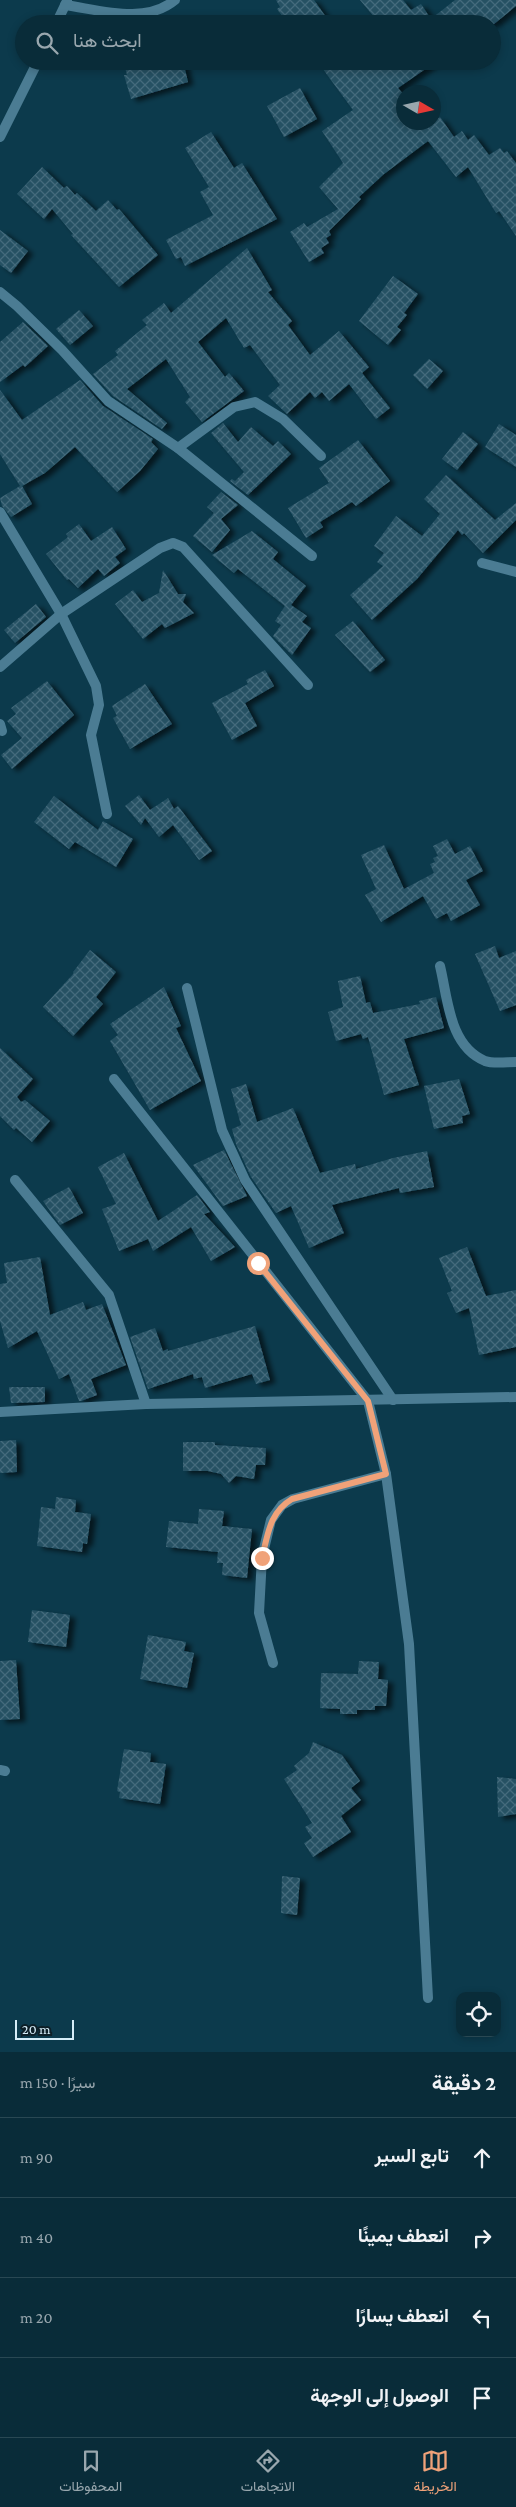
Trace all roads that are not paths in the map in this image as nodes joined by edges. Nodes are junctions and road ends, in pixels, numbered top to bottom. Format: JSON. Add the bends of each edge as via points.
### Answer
{"nodes":[{"id":1,"x":175,"y":0,"type":"edge"},
{"id":2,"x":67,"y":3,"type":"edge"},
{"id":3,"x":61,"y":15,"type":"edge"},
{"id":4,"x":34,"y":70,"type":"edge"},
{"id":5,"x":0,"y":137,"type":"edge"},
{"id":6,"x":0,"y":292,"type":"edge"},
{"id":7,"x":178,"y":448,"type":"junction"},
{"id":8,"x":322,"y":456,"type":"dead end"},
{"id":9,"x":0,"y":512,"type":"edge"},
{"id":10,"x":312,"y":556,"type":"dead end"},
{"id":11,"x":482,"y":563,"type":"dead end"},
{"id":12,"x":516,"y":572,"type":"edge"},
{"id":13,"x":61,"y":614,"type":"junction"},
{"id":14,"x":0,"y":667,"type":"edge"},
{"id":15,"x":308,"y":685,"type":"dead end"},
{"id":16,"x":107,"y":814,"type":"dead end"},
{"id":17,"x":440,"y":966,"type":"dead end"},
{"id":18,"x":188,"y":988,"type":"dead end"},
{"id":19,"x":516,"y":1062,"type":"edge"},
{"id":20,"x":114,"y":1079,"type":"dead end"},
{"id":21,"x":15,"y":1180,"type":"dead end"},
{"id":22,"x":516,"y":1397,"type":"edge"},
{"id":23,"x":392,"y":1400,"type":"junction"},
{"id":24,"x":368,"y":1401,"type":"junction"},
{"id":25,"x":146,"y":1404,"type":"junction"},
{"id":26,"x":0,"y":1412,"type":"edge"},
{"id":27,"x":386,"y":1474,"type":"junction"},
{"id":28,"x":273,"y":1663,"type":"dead end"},
{"id":29,"x":428,"y":1998,"type":"dead end"}],
"edges":[{"from":1,"to":2,"type":"street","via":[[154,13],[138,14]]},
{"from":2,"to":3,"type":"street"},
{"from":4,"to":5,"type":"street"},
{"from":6,"to":7,"type":"street","via":[[62,350],[108,401]]},
{"from":7,"to":8,"type":"street","via":[[234,407],[255,402],[283,419]]},
{"from":7,"to":10,"type":"street"},
{"from":9,"to":13,"type":"street"},
{"from":11,"to":12,"type":"street"},
{"from":13,"to":14,"type":"street"},
{"from":13,"to":15,"type":"street","via":[[160,548],[173,543],[183,548]]},
{"from":13,"to":16,"type":"street","via":[[96,686],[99,705],[91,735]]},
{"from":17,"to":19,"type":"street","via":[[455,1030],[466,1049],[486,1061]]},
{"from":18,"to":23,"type":"street","via":[[222,1130],[245,1180]]},
{"from":20,"to":24,"type":"street"},
{"from":21,"to":25,"type":"street","via":[[109,1294]]},
{"from":22,"to":23,"type":"street"},
{"from":23,"to":24,"type":"street"},
{"from":24,"to":25,"type":"street"},
{"from":24,"to":27,"type":"street"},
{"from":25,"to":26,"type":"street"},
{"from":27,"to":28,"type":"street","via":[[292,1499],[282,1505],[271,1520],[262,1558],[259,1613]]},
{"from":27,"to":29,"type":"street","via":[[409,1644]]}]}
